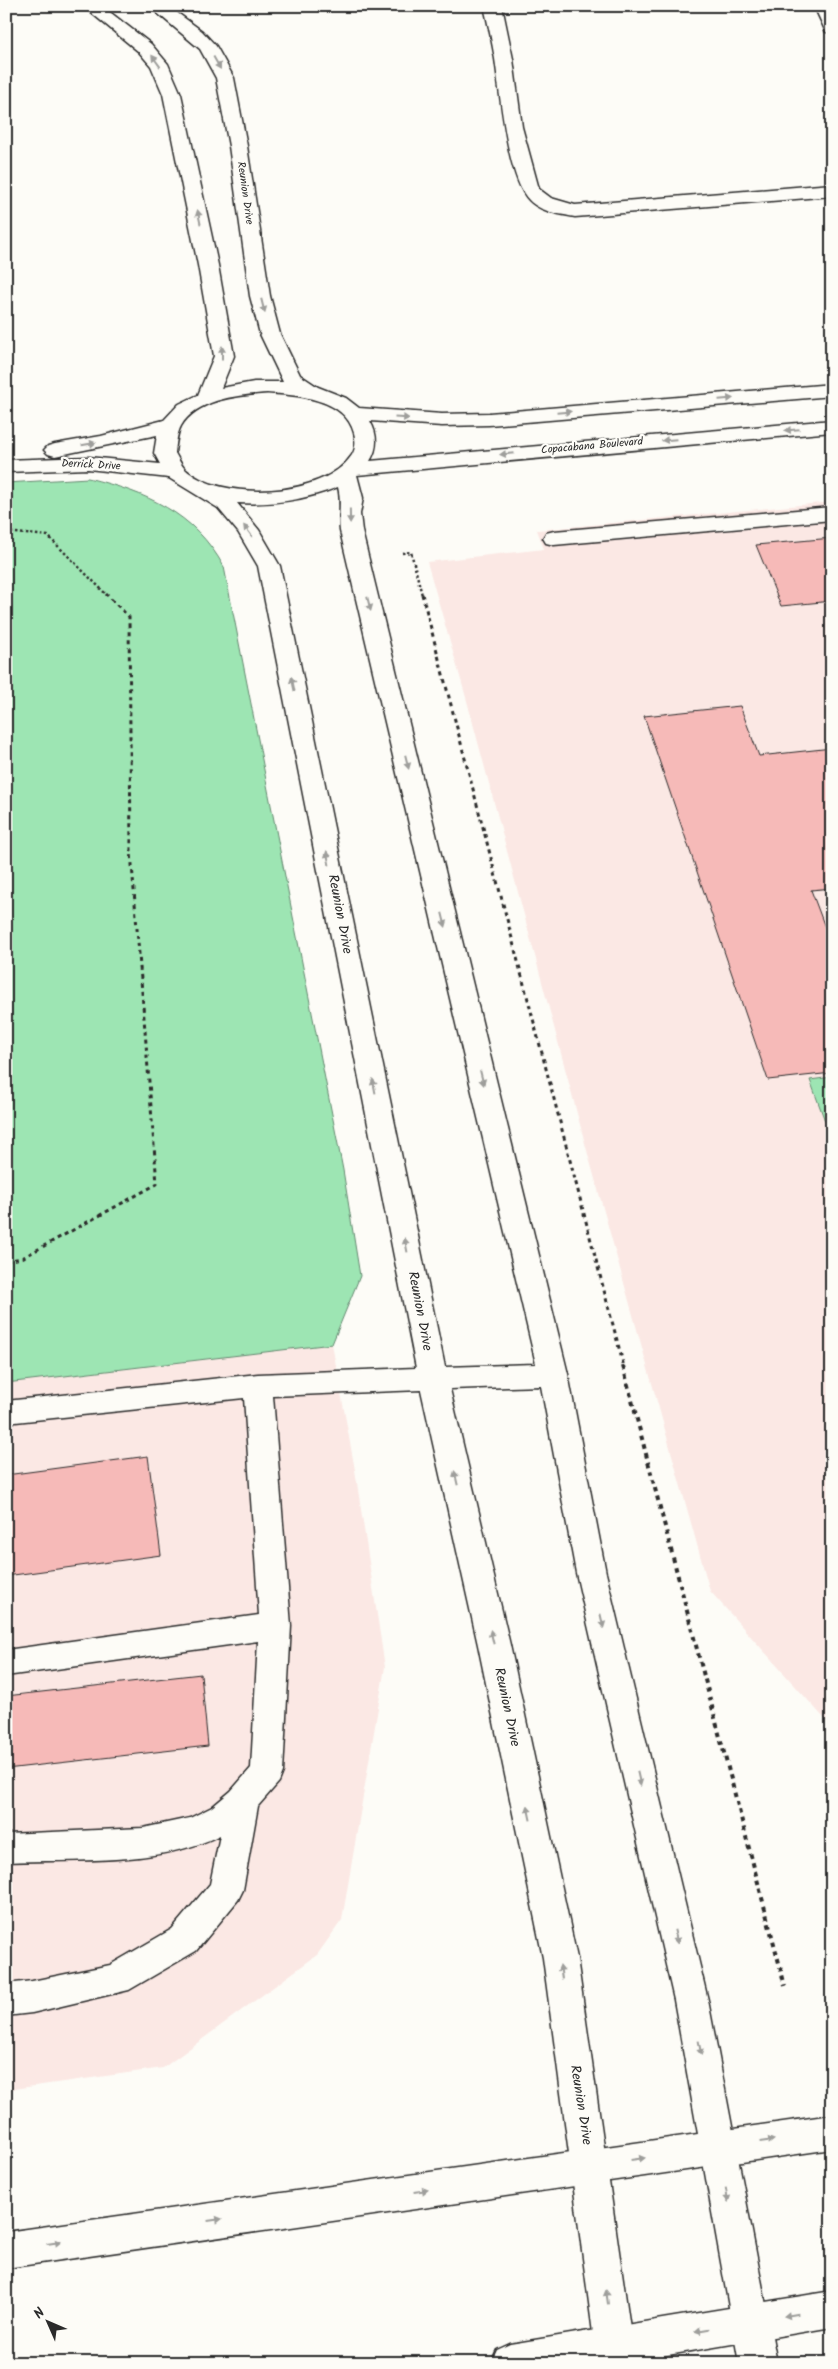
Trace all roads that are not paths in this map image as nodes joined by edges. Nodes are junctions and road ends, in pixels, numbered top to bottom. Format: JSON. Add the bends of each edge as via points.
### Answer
{"nodes":[{"id":1,"x":91,"y":6,"type":"edge"},
{"id":2,"x":157,"y":6,"type":"edge"},
{"id":3,"x":493,"y":6,"type":"edge"},
{"id":4,"x":823,"y":6,"type":"edge"},
{"id":5,"x":832,"y":28,"type":"edge"},
{"id":6,"x":832,"y":190,"type":"edge"},
{"id":7,"x":832,"y":390,"type":"edge"},
{"id":8,"x":312,"y":392,"type":"junction"},
{"id":9,"x":207,"y":398,"type":"junction"},
{"id":10,"x":353,"y":414,"type":"junction"},
{"id":11,"x":171,"y":425,"type":"junction"},
{"id":12,"x":832,"y":426,"type":"edge"},
{"id":13,"x":6,"y":457,"type":"edge"},
{"id":14,"x":6,"y":466,"type":"edge"},
{"id":15,"x":175,"y":472,"type":"junction"},
{"id":16,"x":350,"y":472,"type":"junction"},
{"id":17,"x":196,"y":484,"type":"junction"},
{"id":18,"x":832,"y":513,"type":"edge"},
{"id":19,"x":554,"y":538,"type":"dead end"},
{"id":20,"x":553,"y":1374,"type":"junction"},
{"id":21,"x":433,"y":1378,"type":"junction"},
{"id":22,"x":258,"y":1385,"type":"junction"},
{"id":23,"x":6,"y":1412,"type":"edge"},
{"id":24,"x":275,"y":1626,"type":"junction"},
{"id":25,"x":6,"y":1663,"type":"edge"},
{"id":26,"x":243,"y":1801,"type":"junction"},
{"id":27,"x":6,"y":1848,"type":"edge"},
{"id":28,"x":6,"y":2000,"type":"edge"},
{"id":29,"x":832,"y":2132,"type":"edge"},
{"id":30,"x":719,"y":2148,"type":"junction"},
{"id":31,"x":590,"y":2167,"type":"junction"},
{"id":32,"x":6,"y":2250,"type":"edge"},
{"id":33,"x":832,"y":2308,"type":"edge"},
{"id":34,"x":750,"y":2322,"type":"junction"},
{"id":35,"x":615,"y":2354,"type":"edge"},
{"id":36,"x":510,"y":2363,"type":"edge"},
{"id":37,"x":758,"y":2363,"type":"edge"}],
"edges":[{"from":9,"to":1,"type":"main road","one_way":true,"via":[[224,356],[172,94],[159,64],[145,48]]},
{"from":2,"to":8,"type":"main road","name":"Reunion Drive","one_way":true,"via":[[196,34],[207,46],[225,78],[260,296],[270,334],[290,378]]},
{"from":3,"to":6,"type":"main road","via":[[513,127],[530,189],[533,195],[546,203],[576,211]]},
{"from":4,"to":5,"type":"main road"},
{"from":10,"to":7,"type":"main road","one_way":true,"via":[[442,420],[490,418]]},
{"from":8,"to":9,"type":"main road","via":[[250,388]]},
{"from":8,"to":10,"type":"main road","via":[[335,401]]},
{"from":9,"to":11,"type":"main road","via":[[186,410]]},
{"from":10,"to":16,"type":"main road","via":[[363,427],[366,441],[363,455]]},
{"from":13,"to":11,"type":"main road","name":"Derrick Drive","one_way":true,"via":[[102,442]]},
{"from":11,"to":15,"type":"main road","via":[[165,436],[164,448]]},
{"from":12,"to":16,"type":"main road","name":"Copacabana Boulevard","one_way":true},
{"from":14,"to":15,"type":"main road","name":"Derrick Drive","via":[[88,463]]},
{"from":15,"to":17,"type":"main road"},
{"from":16,"to":17,"type":"main road","via":[[307,493],[283,498],[234,497]]},
{"from":16,"to":20,"type":"main road","one_way":true,"via":[[351,531]]},
{"from":21,"to":17,"type":"main road","name":"Reunion Drive","one_way":true,"via":[[269,566],[248,530],[226,504]]},
{"from":18,"to":19,"type":"main road"},
{"from":20,"to":21,"type":"main road"},
{"from":20,"to":30,"type":"main road","one_way":true,"via":[[591,1573],[691,2000]]},
{"from":21,"to":22,"type":"main road"},
{"from":31,"to":21,"type":"main road","name":"Reunion Drive","one_way":true,"via":[[560,1958]]},
{"from":22,"to":23,"type":"main road"},
{"from":22,"to":24,"type":"main road"},
{"from":24,"to":25,"type":"main road"},
{"from":24,"to":26,"type":"main road","via":[[267,1772]]},
{"from":26,"to":27,"type":"main road","via":[[224,1817],[196,1831],[143,1842]]},
{"from":26,"to":28,"type":"main road","via":[[226,1890],[184,1940],[117,1979],[32,1998]]},
{"from":30,"to":29,"type":"main road","one_way":true},
{"from":31,"to":30,"type":"main road","one_way":true},
{"from":30,"to":34,"type":"main road","one_way":true},
{"from":32,"to":31,"type":"main road","one_way":true},
{"from":35,"to":31,"type":"main road","name":"Reunion Drive","one_way":true},
{"from":33,"to":34,"type":"main road","one_way":true},
{"from":34,"to":35,"type":"main road","one_way":true},
{"from":34,"to":37,"type":"main road"},
{"from":35,"to":36,"type":"main road"}]}
